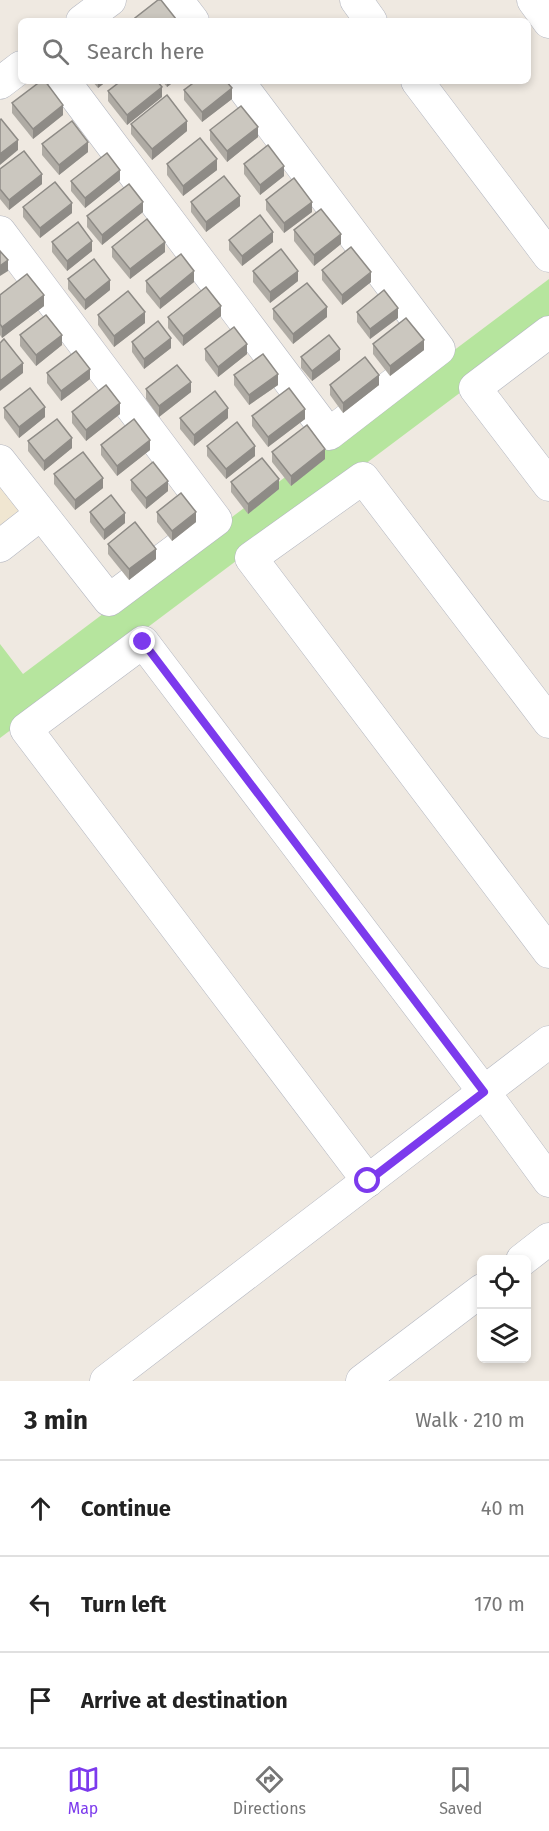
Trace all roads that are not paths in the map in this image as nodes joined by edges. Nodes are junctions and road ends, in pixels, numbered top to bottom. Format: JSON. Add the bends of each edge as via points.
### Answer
{"nodes":[{"id":1,"x":110,"y":0,"type":"edge"},
{"id":2,"x":177,"y":0,"type":"edge"},
{"id":3,"x":356,"y":0,"type":"edge"},
{"id":4,"x":533,"y":0,"type":"edge"},
{"id":5,"x":86,"y":18,"type":"edge"},
{"id":6,"x":191,"y":18,"type":"edge"},
{"id":7,"x":369,"y":18,"type":"edge"},
{"id":8,"x":549,"y":22,"type":"edge"},
{"id":9,"x":18,"y":69,"type":"edge"},
{"id":10,"x":0,"y":83,"type":"edge"},
{"id":11,"x":66,"y":84,"type":"edge"},
{"id":12,"x":240,"y":84,"type":"edge"},
{"id":13,"x":419,"y":84,"type":"edge"},
{"id":14,"x":0,"y":232,"type":"edge"},
{"id":15,"x":549,"y":256,"type":"edge"},
{"id":16,"x":549,"y":332,"type":"edge"},
{"id":17,"x":0,"y":461,"type":"edge"},
{"id":18,"x":549,"y":485,"type":"edge"},
{"id":19,"x":40,"y":514,"type":"junction"},
{"id":20,"x":0,"y":546,"type":"edge"},
{"id":21,"x":549,"y":722,"type":"edge"},
{"id":22,"x":549,"y":952,"type":"edge"},
{"id":23,"x":549,"y":1042,"type":"edge"},
{"id":24,"x":484,"y":1092,"type":"junction"},
{"id":25,"x":368,"y":1181,"type":"junction"},
{"id":26,"x":549,"y":1181,"type":"edge"},
{"id":27,"x":549,"y":1239,"type":"edge"},
{"id":28,"x":528,"y":1255,"type":"edge"},
{"id":29,"x":477,"y":1294,"type":"edge"},
{"id":30,"x":122,"y":1376,"type":"edge"},
{"id":31,"x":362,"y":1381,"type":"edge"}],
"edges":[{"from":1,"to":5,"type":"street"},
{"from":2,"to":6,"type":"street"},
{"from":3,"to":7,"type":"street"},
{"from":4,"to":8,"type":"street"},
{"from":9,"to":10,"type":"street"},
{"from":11,"to":12,"type":"street","via":[[329,434],[439,349]]},
{"from":13,"to":15,"type":"street"},
{"from":14,"to":19,"type":"street","via":[[216,520],[109,600]]},
{"from":16,"to":18,"type":"street","via":[[475,388]]},
{"from":17,"to":19,"type":"street"},
{"from":19,"to":20,"type":"street"},
{"from":21,"to":22,"type":"street","via":[[363,478],[251,558]]},
{"from":23,"to":24,"type":"street"},
{"from":24,"to":25,"type":"street"},
{"from":24,"to":25,"type":"street","via":[[143,642],[26,729]]},
{"from":24,"to":26,"type":"street"},
{"from":25,"to":30,"type":"street"},
{"from":27,"to":28,"type":"street"},
{"from":29,"to":31,"type":"street"}]}
